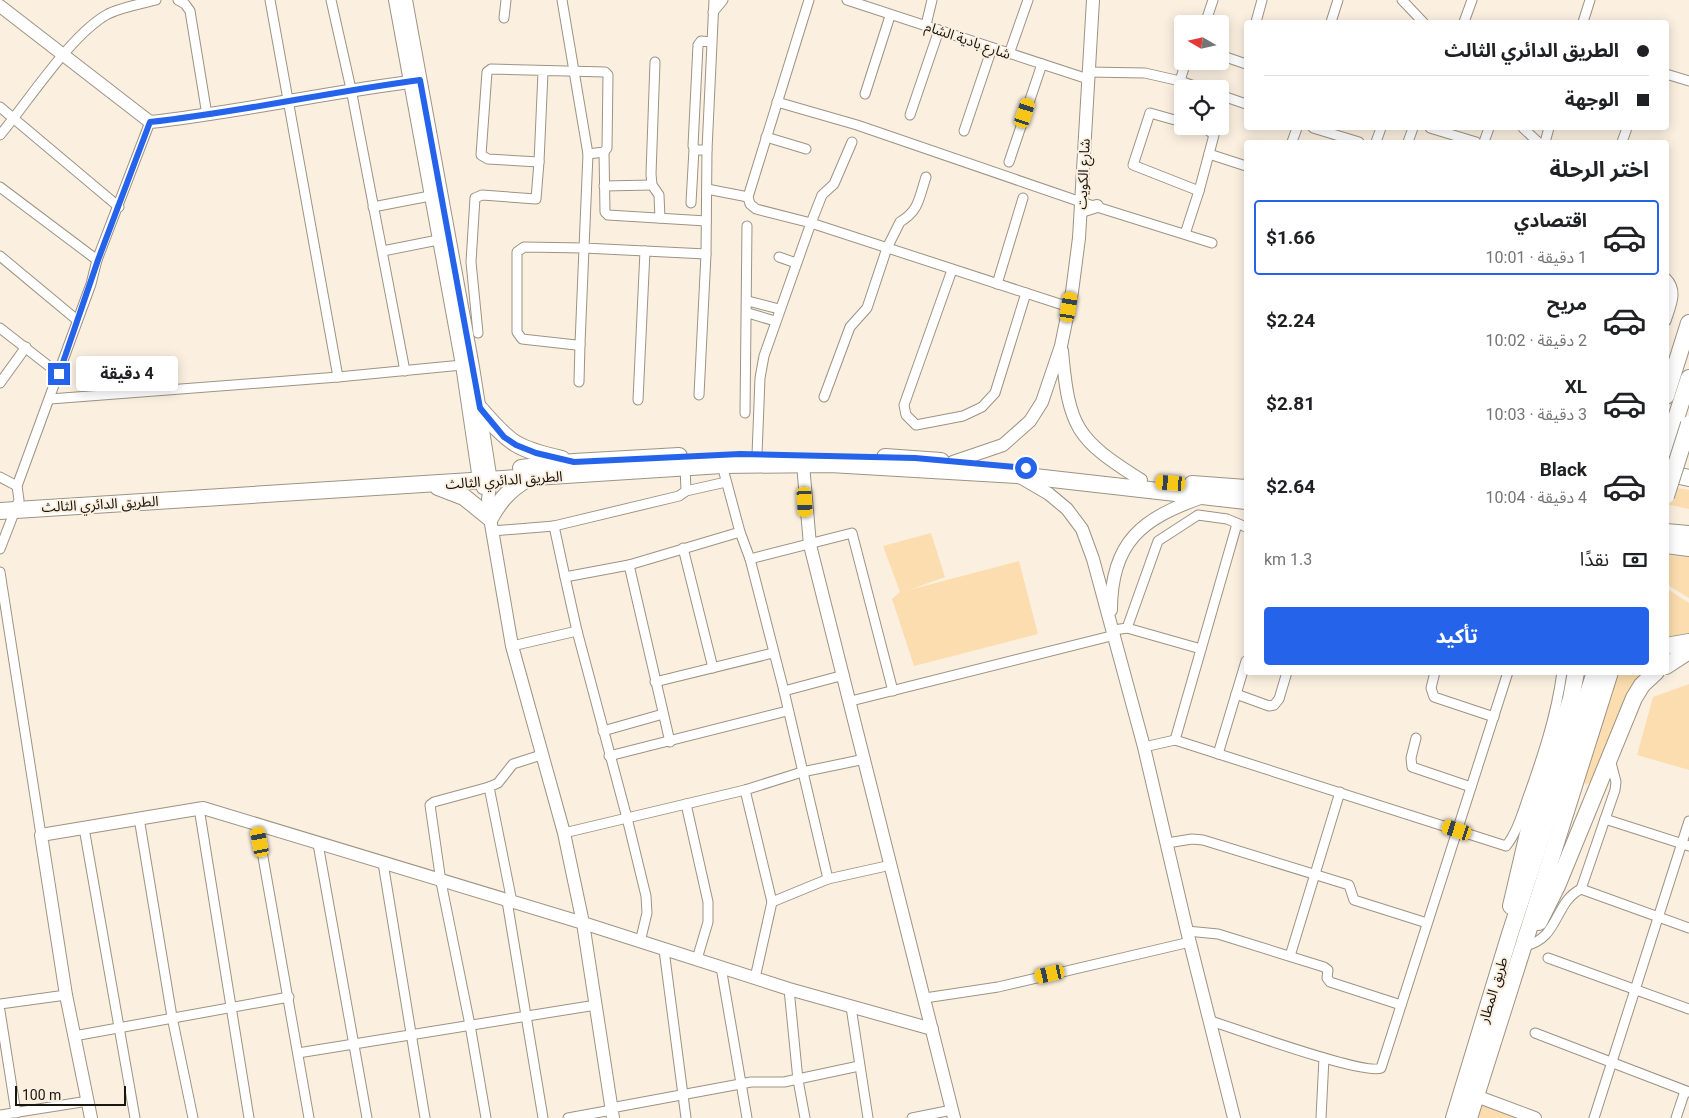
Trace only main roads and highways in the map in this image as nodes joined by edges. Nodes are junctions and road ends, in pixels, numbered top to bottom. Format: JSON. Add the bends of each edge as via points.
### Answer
{"nodes":[{"id":1,"x":1689,"y":323,"type":"edge"},
{"id":2,"x":1689,"y":378,"type":"edge"},
{"id":3,"x":1669,"y":386,"type":"edge"},
{"id":4,"x":480,"y":408,"type":"road end"},
{"id":5,"x":1689,"y":424,"type":"edge"},
{"id":6,"x":1669,"y":440,"type":"edge"},
{"id":7,"x":574,"y":462,"type":"junction"},
{"id":8,"x":1669,"y":474,"type":"edge"},
{"id":9,"x":485,"y":477,"type":"junction"},
{"id":10,"x":529,"y":478,"type":"junction"},
{"id":11,"x":1689,"y":478,"type":"edge"},
{"id":12,"x":431,"y":485,"type":"junction"},
{"id":13,"x":1669,"y":487,"type":"edge"},
{"id":14,"x":1244,"y":488,"type":"edge"},
{"id":15,"x":1244,"y":501,"type":"edge"},
{"id":16,"x":0,"y":502,"type":"edge"},
{"id":17,"x":13,"y":502,"type":"edge"},
{"id":18,"x":1669,"y":532,"type":"edge"},
{"id":19,"x":1689,"y":534,"type":"edge"},
{"id":20,"x":1669,"y":545,"type":"edge"},
{"id":21,"x":1689,"y":548,"type":"edge"},
{"id":22,"x":1689,"y":642,"type":"edge"},
{"id":23,"x":1669,"y":645,"type":"edge"},
{"id":24,"x":1689,"y":651,"type":"edge"},
{"id":25,"x":1669,"y":664,"type":"edge"},
{"id":26,"x":1575,"y":675,"type":"edge"},
{"id":27,"x":1594,"y":675,"type":"edge"},
{"id":28,"x":1609,"y":675,"type":"edge"},
{"id":29,"x":1653,"y":675,"type":"edge"},
{"id":30,"x":1541,"y":865,"type":"junction"},
{"id":31,"x":1509,"y":937,"type":"junction"},
{"id":32,"x":1526,"y":941,"type":"junction"},
{"id":33,"x":1454,"y":1118,"type":"edge"},
{"id":34,"x":1469,"y":1118,"type":"edge"}],
"edges":[{"from":1,"to":3,"type":"highway"},
{"from":2,"to":6,"type":"highway"},
{"from":4,"to":7,"type":"highway","via":[[504,437],[516,445]]},
{"from":5,"to":13,"type":"highway","bridge":true},
{"from":7,"to":9,"type":"highway","name":"الطريق الدائري الثالث"},
{"from":7,"to":14,"type":"highway","name":"الطريق الدائري الثالث","via":[[757,455],[906,457]]},
{"from":8,"to":11,"type":"highway"},
{"from":9,"to":10,"type":"highway","name":"الطريق الدائري الثالث"},
{"from":9,"to":12,"type":"highway","name":"الطريق الدائري الثالث"},
{"from":9,"to":17,"type":"highway","name":"الطريق الدائري الثالث"},
{"from":10,"to":12,"type":"highway","via":[[504,496],[491,524],[464,497]]},
{"from":10,"to":15,"type":"highway","name":"الطريق الدائري الثالث","via":[[722,464],[803,464],[1017,475]]},
{"from":12,"to":17,"type":"highway","name":"الطريق الدائري الثالث"},
{"from":16,"to":17,"type":"highway","name":"الطريق الدائري الثالث"},
{"from":18,"to":19,"type":"highway"},
{"from":20,"to":21,"type":"highway"},
{"from":22,"to":23,"type":"highway"},
{"from":24,"to":25,"type":"highway"},
{"from":26,"to":31,"type":"highway","via":[[1571,699],[1514,884]]},
{"from":27,"to":30,"type":"highway"},
{"from":28,"to":30,"type":"highway"},
{"from":29,"to":32,"type":"highway","via":[[1634,698],[1547,910]]},
{"from":30,"to":31,"type":"highway","name":"طريق المطار"},
{"from":30,"to":32,"type":"highway","name":"طريق المطار"},
{"from":31,"to":33,"type":"highway","name":"طريق المطار"},
{"from":32,"to":34,"type":"highway","name":"طريق المطار"}]}
